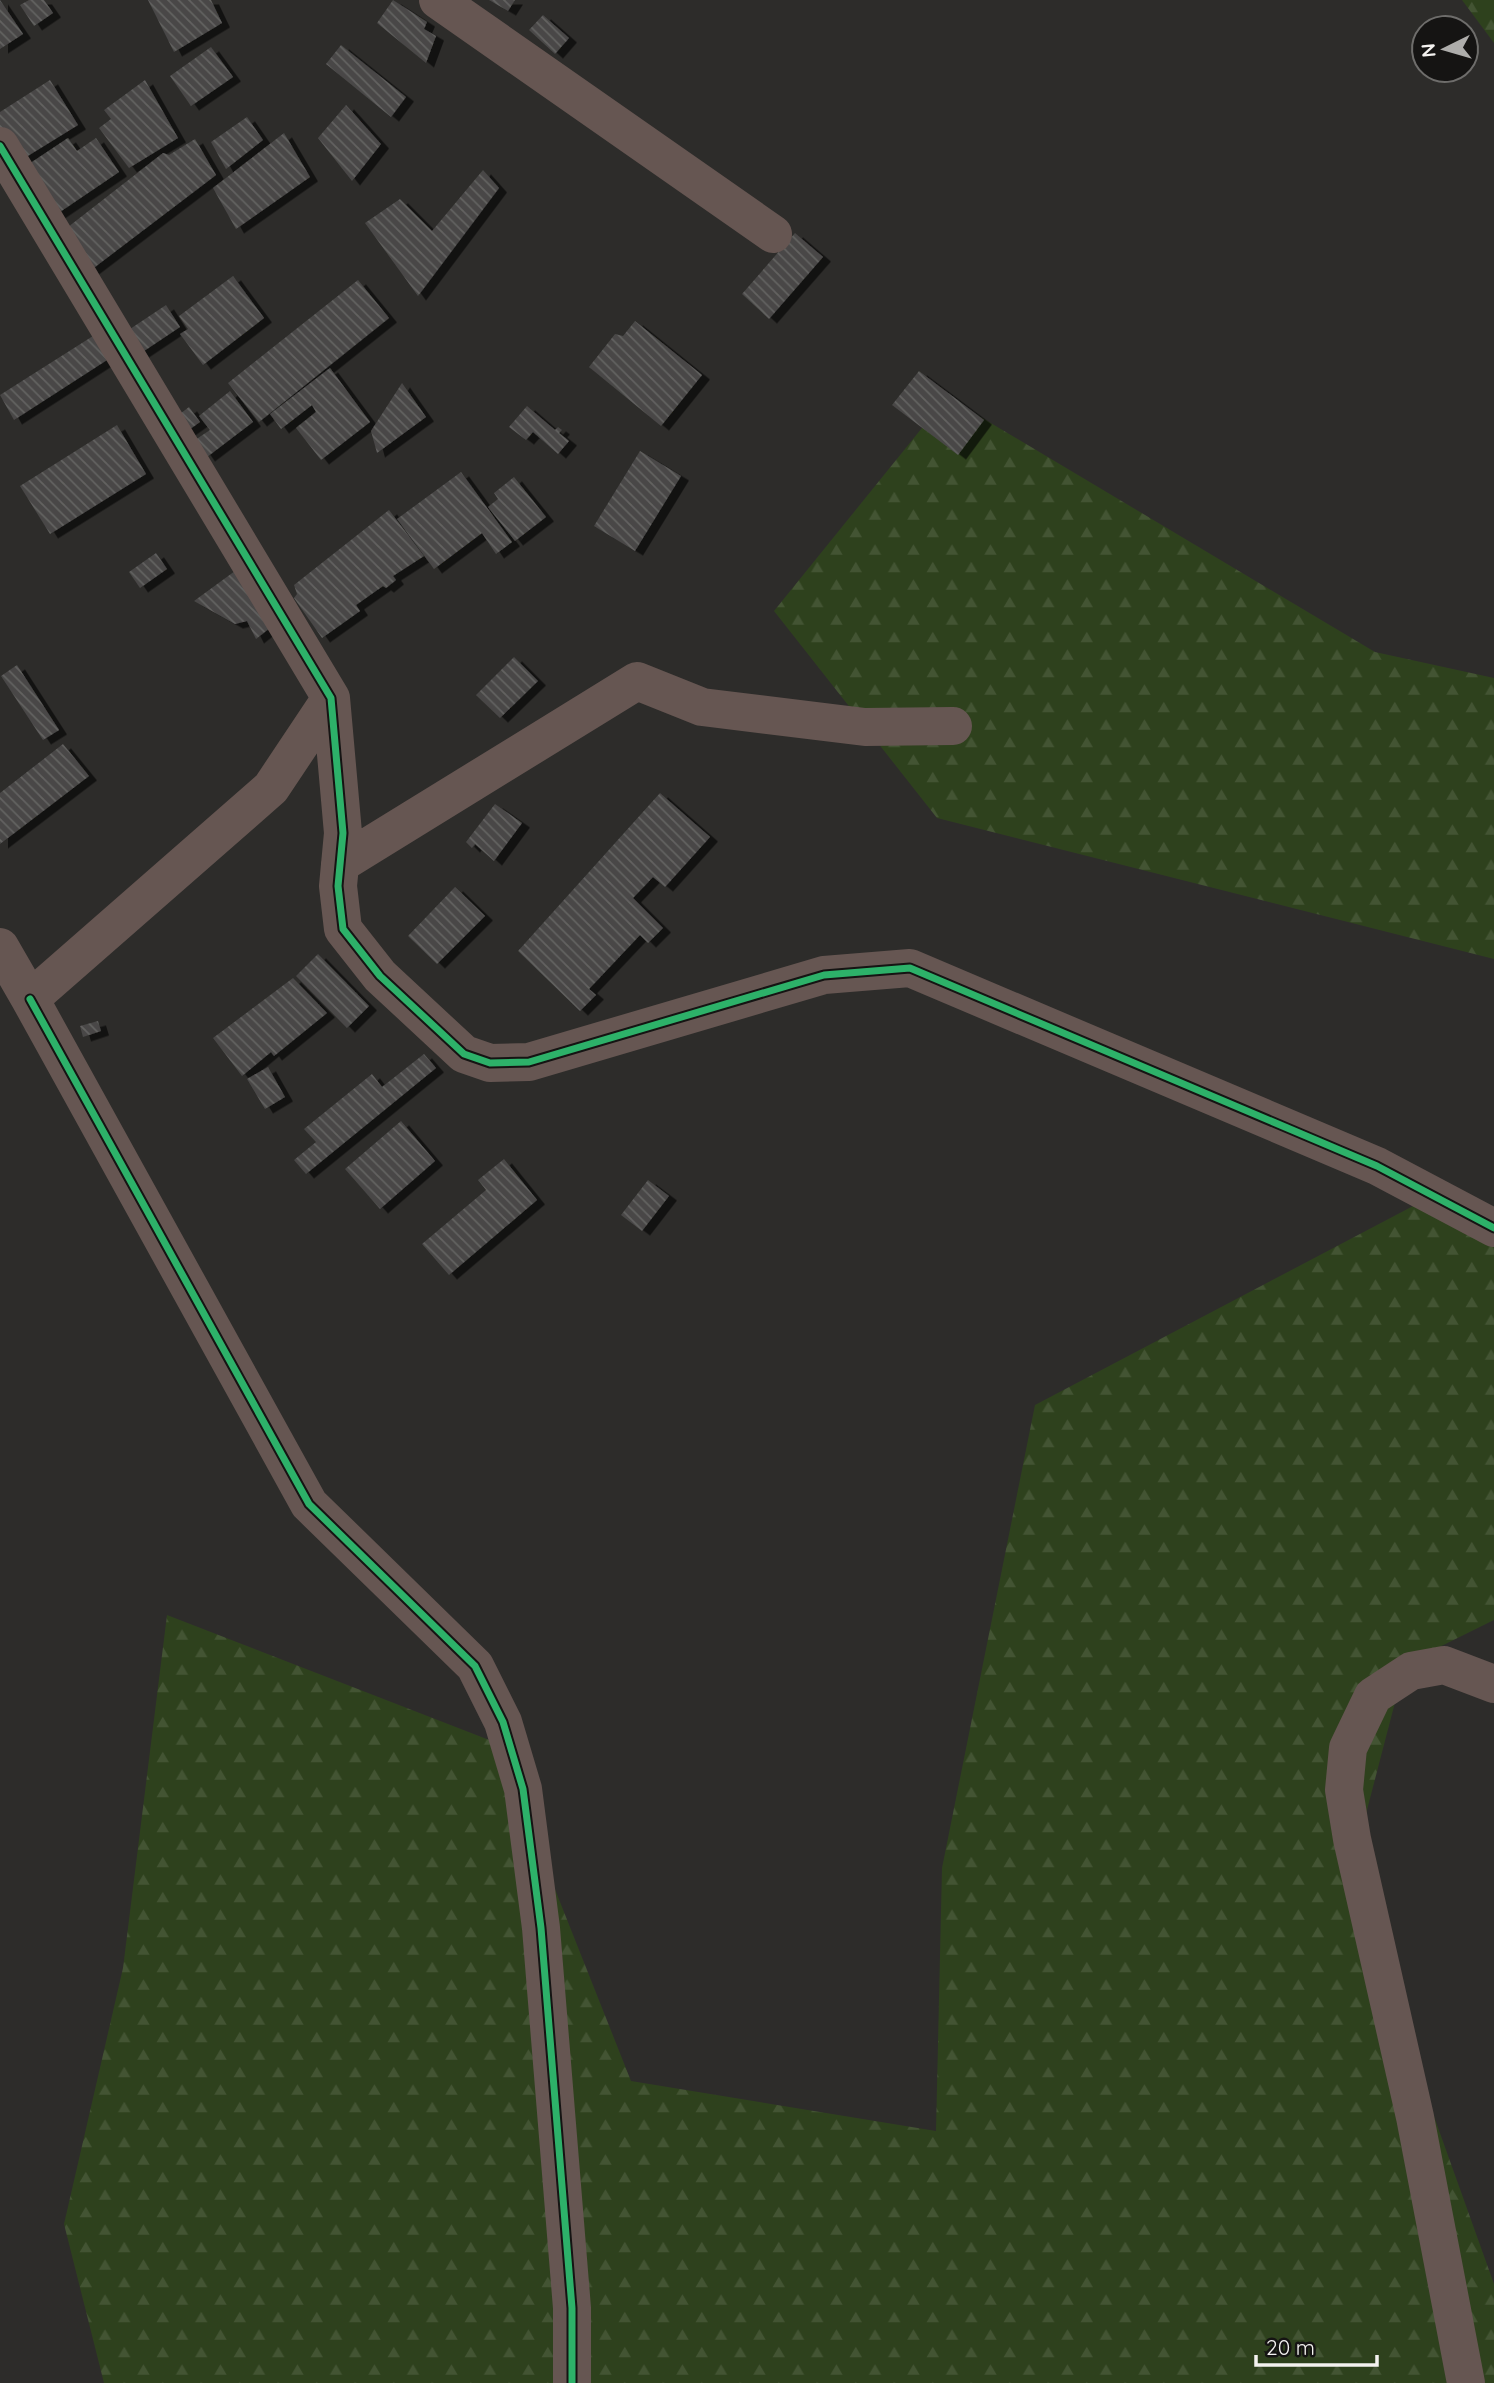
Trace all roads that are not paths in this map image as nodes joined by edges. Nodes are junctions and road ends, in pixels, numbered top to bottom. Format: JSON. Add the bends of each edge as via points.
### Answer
{"nodes":[{"id":1,"x":438,"y":0,"type":"edge"},
{"id":2,"x":0,"y":146,"type":"edge"},
{"id":3,"x":773,"y":234,"type":"dead end"},
{"id":4,"x":331,"y":698,"type":"junction"},
{"id":5,"x":953,"y":726,"type":"dead end"},
{"id":6,"x":340,"y":864,"type":"junction"},
{"id":7,"x":0,"y":947,"type":"edge"},
{"id":8,"x":30,"y":999,"type":"junction"},
{"id":9,"x":1494,"y":1228,"type":"edge"},
{"id":10,"x":1494,"y":1684,"type":"edge"},
{"id":11,"x":572,"y":2383,"type":"edge"},
{"id":12,"x":1466,"y":2383,"type":"edge"}],
"edges":[{"from":1,"to":3,"type":"street"},
{"from":2,"to":4,"type":"street"},
{"from":4,"to":6,"type":"street","via":[[342,833]]},
{"from":4,"to":8,"type":"street","via":[[271,788]]},
{"from":5,"to":6,"type":"street","via":[[865,727],[702,707],[637,681]]},
{"from":6,"to":9,"type":"street","via":[[343,929],[380,976],[464,1055],[490,1063],[529,1062],[824,975],[911,968],[1377,1166]]},
{"from":7,"to":8,"type":"street"},
{"from":8,"to":11,"type":"street","via":[[309,1503],[475,1666],[503,1722],[523,1788],[541,1928],[572,2308]]},
{"from":10,"to":12,"type":"street","via":[[1444,1665],[1411,1671],[1373,1696],[1348,1748],[1344,1790]]}]}
